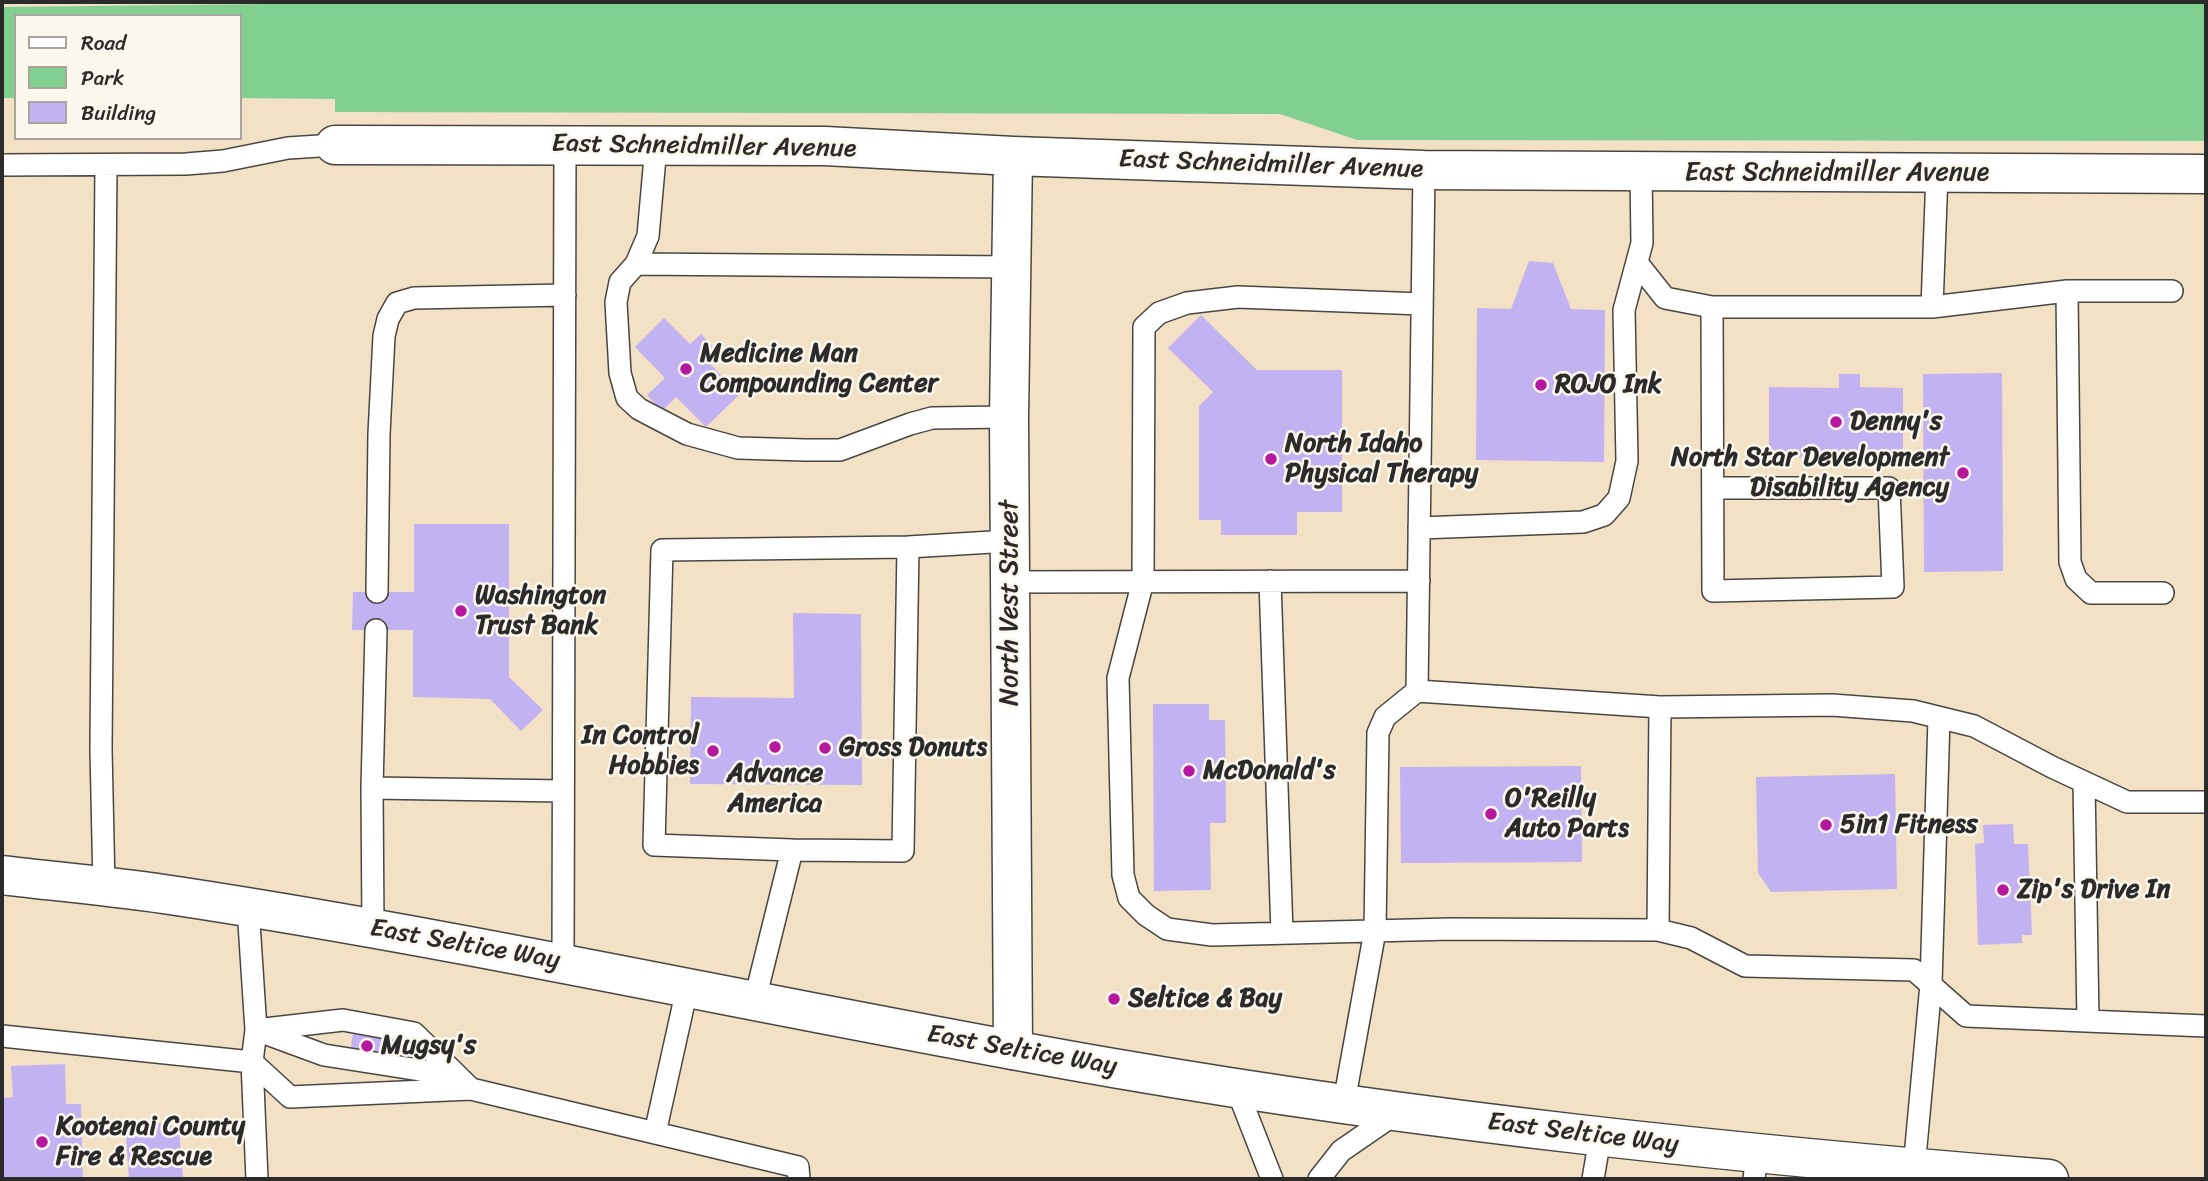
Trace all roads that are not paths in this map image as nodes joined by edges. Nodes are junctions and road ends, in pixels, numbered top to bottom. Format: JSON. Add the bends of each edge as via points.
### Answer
{"nodes":[{"id":1,"x":335,"y":145,"type":"joint"},
{"id":2,"x":565,"y":145,"type":"junction"},
{"id":3,"x":656,"y":146,"type":"junction"},
{"id":4,"x":1013,"y":156,"type":"junction"},
{"id":5,"x":2,"y":164,"type":"edge"},
{"id":6,"x":107,"y":165,"type":"junction"},
{"id":7,"x":1424,"y":170,"type":"junction"},
{"id":8,"x":1641,"y":172,"type":"junction"},
{"id":9,"x":1937,"y":174,"type":"junction"},
{"id":10,"x":2206,"y":174,"type":"edge"},
{"id":11,"x":636,"y":264,"type":"junction"},
{"id":12,"x":1638,"y":264,"type":"junction"},
{"id":13,"x":1013,"y":267,"type":"junction"},
{"id":14,"x":2067,"y":291,"type":"junction"},
{"id":15,"x":2172,"y":291,"type":"dead end"},
{"id":16,"x":565,"y":295,"type":"junction"},
{"id":17,"x":1422,"y":304,"type":"junction"},
{"id":18,"x":1932,"y":306,"type":"junction"},
{"id":19,"x":1712,"y":307,"type":"junction"},
{"id":20,"x":1009,"y":417,"type":"junction"},
{"id":21,"x":1713,"y":488,"type":"junction"},
{"id":22,"x":1419,"y":528,"type":"junction"},
{"id":23,"x":1009,"y":541,"type":"junction"},
{"id":24,"x":908,"y":547,"type":"junction"},
{"id":25,"x":1143,"y":581,"type":"junction"},
{"id":26,"x":1270,"y":581,"type":"junction"},
{"id":27,"x":1419,"y":581,"type":"junction"},
{"id":28,"x":1009,"y":582,"type":"junction"},
{"id":29,"x":377,"y":593,"type":"dead end"},
{"id":30,"x":2163,"y":593,"type":"dead end"},
{"id":31,"x":376,"y":630,"type":"dead end"},
{"id":32,"x":1417,"y":691,"type":"junction"},
{"id":33,"x":1660,"y":707,"type":"junction"},
{"id":34,"x":1939,"y":718,"type":"junction"},
{"id":35,"x":2084,"y":782,"type":"junction"},
{"id":36,"x":372,"y":788,"type":"junction"},
{"id":37,"x":563,"y":791,"type":"junction"},
{"id":38,"x":2206,"y":802,"type":"edge"},
{"id":39,"x":792,"y":850,"type":"junction"},
{"id":40,"x":2,"y":875,"type":"edge"},
{"id":41,"x":104,"y":887,"type":"junction"},
{"id":42,"x":248,"y":908,"type":"junction"},
{"id":43,"x":373,"y":929,"type":"junction"},
{"id":44,"x":1375,"y":930,"type":"junction"},
{"id":45,"x":1658,"y":930,"type":"junction"},
{"id":46,"x":1282,"y":933,"type":"junction"},
{"id":47,"x":563,"y":963,"type":"junction"},
{"id":48,"x":1931,"y":984,"type":"junction"},
{"id":49,"x":687,"y":989,"type":"junction"},
{"id":50,"x":755,"y":999,"type":"junction"},
{"id":51,"x":2088,"y":1021,"type":"junction"},
{"id":52,"x":2206,"y":1026,"type":"edge"},
{"id":53,"x":256,"y":1030,"type":"junction"},
{"id":54,"x":2,"y":1036,"type":"edge"},
{"id":55,"x":1013,"y":1050,"type":"junction"},
{"id":56,"x":252,"y":1062,"type":"junction"},
{"id":57,"x":1236,"y":1087,"type":"junction"},
{"id":58,"x":471,"y":1089,"type":"junction"},
{"id":59,"x":1344,"y":1102,"type":"junction"},
{"id":60,"x":1400,"y":1110,"type":"junction"},
{"id":61,"x":655,"y":1133,"type":"junction"},
{"id":62,"x":1600,"y":1138,"type":"junction"},
{"id":63,"x":1755,"y":1167,"type":"edge"},
{"id":64,"x":1908,"y":1172,"type":"edge"},
{"id":65,"x":257,"y":1179,"type":"edge"},
{"id":66,"x":799,"y":1179,"type":"edge"},
{"id":67,"x":1272,"y":1179,"type":"edge"},
{"id":68,"x":1319,"y":1179,"type":"edge"},
{"id":69,"x":1593,"y":1179,"type":"edge"},
{"id":70,"x":2049,"y":1179,"type":"edge"}],
"edges":[{"from":1,"to":2,"type":"street","name":"East Schneidmiller Avenue"},
{"from":1,"to":6,"type":"lane","via":[[288,148],[223,161]]},
{"from":2,"to":3,"type":"street","name":"East Schneidmiller Avenue"},
{"from":2,"to":16,"type":"lane"},
{"from":3,"to":4,"type":"street","name":"East Schneidmiller Avenue","via":[[825,146]]},
{"from":3,"to":11,"type":"lane","via":[[648,236]]},
{"from":4,"to":7,"type":"street","name":"East Schneidmiller Avenue"},
{"from":4,"to":13,"type":"street","name":"North Vest Street"},
{"from":5,"to":6,"type":"lane"},
{"from":6,"to":41,"type":"lane","via":[[101,749]]},
{"from":7,"to":8,"type":"street","name":"East Schneidmiller Avenue"},
{"from":7,"to":17,"type":"lane"},
{"from":8,"to":9,"type":"street","name":"East Schneidmiller Avenue"},
{"from":8,"to":12,"type":"lane"},
{"from":9,"to":10,"type":"street","name":"East Schneidmiller Avenue"},
{"from":9,"to":18,"type":"lane"},
{"from":11,"to":13,"type":"lane"},
{"from":11,"to":20,"type":"lane","via":[[620,282],[616,302],[620,373],[627,398],[687,434],[738,448],[840,450],[932,418]]},
{"from":12,"to":19,"type":"lane","via":[[1665,298]]},
{"from":12,"to":22,"type":"lane","via":[[1624,310],[1627,461],[1619,498],[1604,515],[1583,522]]},
{"from":13,"to":20,"type":"street","name":"North Vest Street"},
{"from":14,"to":15,"type":"lane"},
{"from":14,"to":18,"type":"lane"},
{"from":14,"to":30,"type":"lane","via":[[2070,562],[2076,579],[2091,593]]},
{"from":16,"to":29,"type":"lane","via":[[414,298],[397,303],[384,336]]},
{"from":16,"to":37,"type":"lane"},
{"from":17,"to":22,"type":"lane"},
{"from":17,"to":25,"type":"lane","via":[[1238,297],[1187,303],[1159,313],[1144,327]]},
{"from":18,"to":19,"type":"lane"},
{"from":19,"to":21,"type":"lane"},
{"from":20,"to":23,"type":"street","name":"North Vest Street"},
{"from":21,"to":21,"type":"lane","via":[[1713,591],[1893,587],[1889,488]]},
{"from":22,"to":27,"type":"lane"},
{"from":23,"to":24,"type":"lane"},
{"from":23,"to":28,"type":"street","name":"North Vest Street"},
{"from":24,"to":39,"type":"lane","via":[[903,851]]},
{"from":24,"to":39,"type":"lane","via":[[662,550],[654,845]]},
{"from":25,"to":26,"type":"lane"},
{"from":25,"to":28,"type":"lane"},
{"from":25,"to":46,"type":"lane","via":[[1118,678],[1124,875],[1129,898],[1167,929],[1212,935]]},
{"from":26,"to":27,"type":"lane"},
{"from":26,"to":46,"type":"lane"},
{"from":27,"to":32,"type":"lane"},
{"from":28,"to":55,"type":"street","name":"North Vest Street"},
{"from":31,"to":36,"type":"lane"},
{"from":32,"to":33,"type":"lane"},
{"from":32,"to":44,"type":"lane","via":[[1385,717],[1378,733]]},
{"from":33,"to":34,"type":"lane","via":[[1832,705],[1913,711]]},
{"from":33,"to":45,"type":"lane"},
{"from":34,"to":35,"type":"lane","via":[[1974,726]]},
{"from":34,"to":48,"type":"lane"},
{"from":35,"to":38,"type":"lane","via":[[2127,802]]},
{"from":35,"to":51,"type":"lane"},
{"from":36,"to":37,"type":"lane"},
{"from":36,"to":43,"type":"lane"},
{"from":37,"to":47,"type":"lane"},
{"from":39,"to":50,"type":"lane"},
{"from":40,"to":41,"type":"street","name":"East Seltice Way"},
{"from":41,"to":42,"type":"street","name":"East Seltice Way"},
{"from":42,"to":43,"type":"street","name":"East Seltice Way"},
{"from":42,"to":53,"type":"lane"},
{"from":43,"to":47,"type":"street","name":"East Seltice Way"},
{"from":44,"to":45,"type":"lane"},
{"from":44,"to":46,"type":"lane"},
{"from":44,"to":59,"type":"lane"},
{"from":45,"to":48,"type":"lane","via":[[1691,938],[1745,966],[1914,970]]},
{"from":47,"to":49,"type":"street","name":"East Seltice Way"},
{"from":48,"to":51,"type":"lane","via":[[1966,1016]]},
{"from":48,"to":64,"type":"lane"},
{"from":49,"to":50,"type":"street","name":"East Seltice Way"},
{"from":49,"to":61,"type":"lane"},
{"from":50,"to":55,"type":"street","name":"East Seltice Way"},
{"from":51,"to":52,"type":"lane"},
{"from":53,"to":56,"type":"lane"},
{"from":53,"to":58,"type":"lane","via":[[324,1055],[426,1071]]},
{"from":53,"to":58,"type":"lane","via":[[344,1020],[414,1033]]},
{"from":54,"to":56,"type":"lane"},
{"from":55,"to":57,"type":"street","name":"East Seltice Way"},
{"from":56,"to":58,"type":"lane","via":[[290,1097]]},
{"from":56,"to":65,"type":"lane"},
{"from":57,"to":59,"type":"street","name":"East Seltice Way"},
{"from":57,"to":67,"type":"lane"},
{"from":58,"to":61,"type":"lane"},
{"from":59,"to":60,"type":"street","name":"East Seltice Way"},
{"from":60,"to":62,"type":"street","name":"East Seltice Way"},
{"from":60,"to":68,"type":"lane","via":[[1341,1151]]},
{"from":61,"to":66,"type":"lane","via":[[798,1167]]},
{"from":62,"to":63,"type":"street","name":"East Seltice Way"},
{"from":62,"to":69,"type":"lane"},
{"from":63,"to":64,"type":"street","name":"East Seltice Way"},
{"from":64,"to":70,"type":"street","name":"East Seltice Way"}]}
